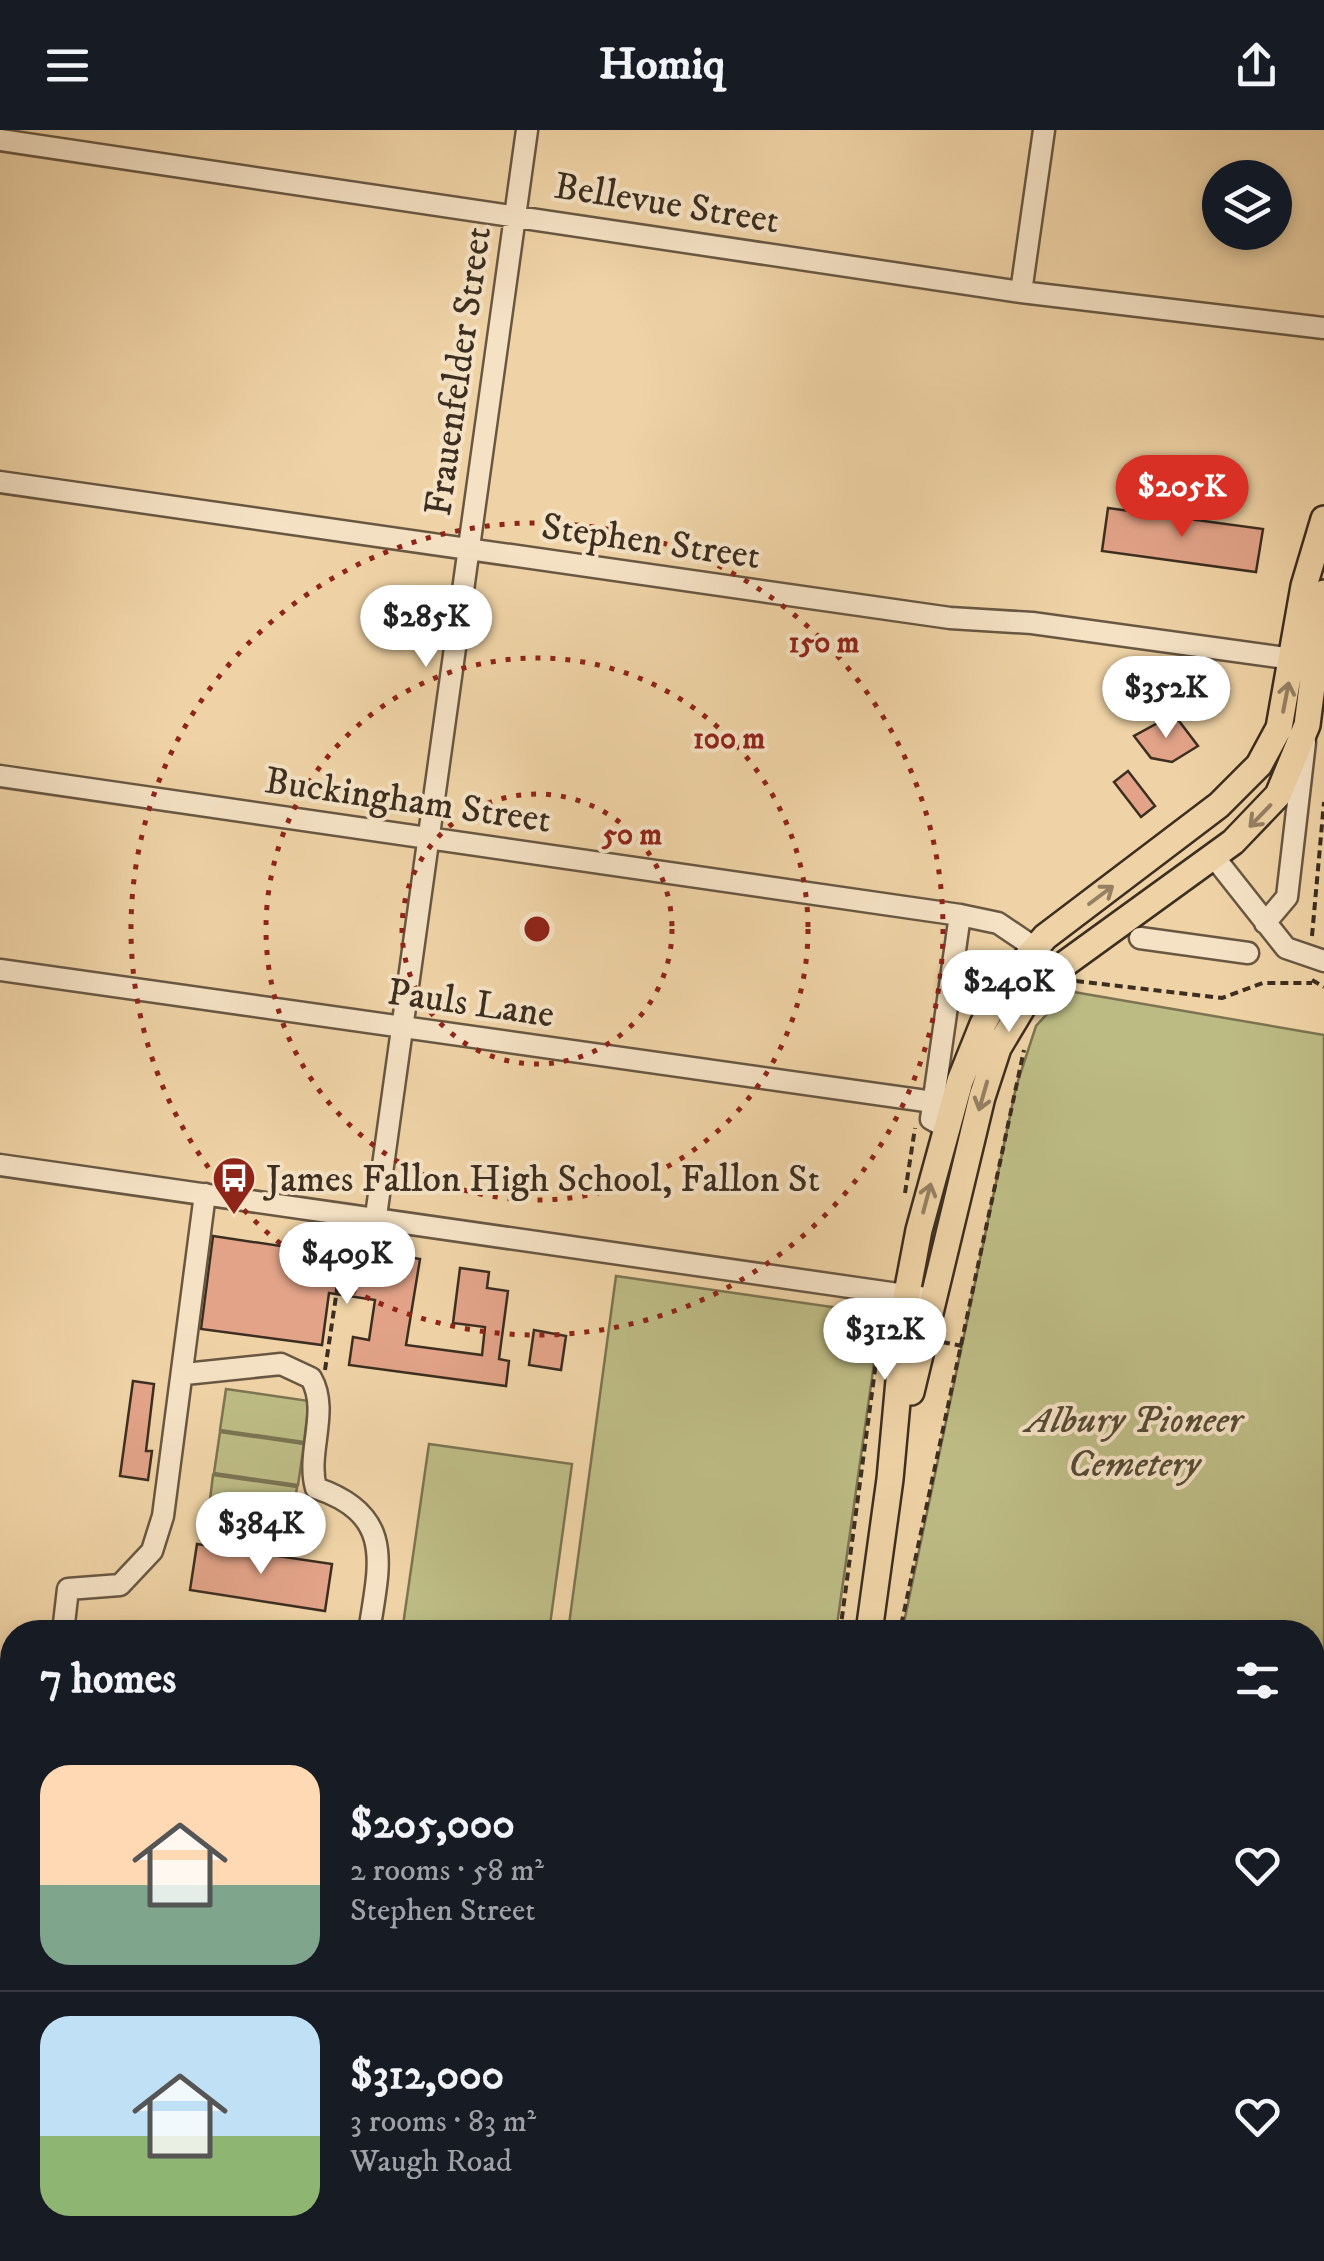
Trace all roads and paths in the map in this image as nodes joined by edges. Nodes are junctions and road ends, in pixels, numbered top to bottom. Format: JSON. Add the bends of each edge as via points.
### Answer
{"nodes":[{"id":1,"x":526,"y":130,"type":"edge"},
{"id":2,"x":1044,"y":130,"type":"edge"},
{"id":3,"x":0,"y":140,"type":"edge"},
{"id":4,"x":516,"y":214,"type":"junction"},
{"id":5,"x":1022,"y":292,"type":"junction"},
{"id":6,"x":1324,"y":328,"type":"edge"},
{"id":7,"x":0,"y":482,"type":"edge"},
{"id":8,"x":1324,"y":519,"type":"edge"},
{"id":9,"x":467,"y":550,"type":"junction"},
{"id":10,"x":1324,"y":593,"type":"edge"},
{"id":11,"x":1293,"y":659,"type":"junction"},
{"id":12,"x":1307,"y":725,"type":"junction"},
{"id":13,"x":0,"y":776,"type":"edge"},
{"id":14,"x":1324,"y":802,"type":"edge"},
{"id":15,"x":1190,"y":828,"type":"junction"},
{"id":16,"x":428,"y":837,"type":"junction"},
{"id":17,"x":1214,"y":857,"type":"junction"},
{"id":18,"x":960,"y":916,"type":"junction"},
{"id":19,"x":1266,"y":925,"type":"junction"},
{"id":20,"x":1140,"y":938,"type":"dead end"},
{"id":21,"x":1035,"y":948,"type":"junction"},
{"id":22,"x":1319,"y":961,"type":"edge"},
{"id":23,"x":0,"y":970,"type":"edge"},
{"id":24,"x":1080,"y":970,"type":"dead end"},
{"id":25,"x":1312,"y":983,"type":"dead end"},
{"id":26,"x":402,"y":1027,"type":"junction"},
{"id":27,"x":1026,"y":1039,"type":"dead end"},
{"id":28,"x":933,"y":1102,"type":"junction"},
{"id":29,"x":946,"y":1128,"type":"junction"},
{"id":30,"x":0,"y":1165,"type":"edge"},
{"id":31,"x":205,"y":1194,"type":"junction"},
{"id":32,"x":376,"y":1216,"type":"junction"},
{"id":33,"x":345,"y":1236,"type":"dead end"},
{"id":34,"x":907,"y":1293,"type":"junction"},
{"id":35,"x":934,"y":1299,"type":"junction"},
{"id":36,"x":881,"y":1330,"type":"dead end"},
{"id":37,"x":185,"y":1374,"type":"junction"},
{"id":38,"x":318,"y":1391,"type":"junction"},
{"id":39,"x":890,"y":1479,"type":"junction"},
{"id":40,"x":65,"y":1620,"type":"edge"},
{"id":41,"x":370,"y":1620,"type":"edge"},
{"id":42,"x":842,"y":1620,"type":"edge"},
{"id":43,"x":871,"y":1620,"type":"edge"},
{"id":44,"x":902,"y":1620,"type":"edge"}],
"edges":[{"from":1,"to":4,"type":"street","name":"Frauenfelder Street"},
{"from":2,"to":5,"type":"street"},
{"from":3,"to":4,"type":"street","name":"Bellevue Street"},
{"from":4,"to":5,"type":"street","name":"Bellevue Street"},
{"from":4,"to":9,"type":"street","name":"Frauenfelder Street"},
{"from":5,"to":6,"type":"street","name":"Bellevue Street"},
{"from":7,"to":9,"type":"street","name":"Stephen Street"},
{"from":8,"to":11,"type":"main road","via":[[1304,586]]},
{"from":9,"to":11,"type":"street","name":"Stephen Street"},
{"from":9,"to":16,"type":"street","name":"Frauenfelder Street"},
{"from":10,"to":12,"type":"main road"},
{"from":15,"to":11,"type":"main road","one_way":true,"via":[[1243,784],[1271,746]]},
{"from":12,"to":17,"type":"main road","one_way":true,"via":[[1278,796]]},
{"from":12,"to":19,"type":"street","via":[[1286,898]]},
{"from":13,"to":16,"type":"street","name":"Buckingham Street"},
{"from":14,"to":22,"type":"path","via":[[1310,921]]},
{"from":15,"to":17,"type":"main road"},
{"from":21,"to":15,"type":"main road","one_way":true},
{"from":16,"to":18,"type":"street","name":"Buckingham Street"},
{"from":16,"to":26,"type":"street","name":"Frauenfelder Street"},
{"from":17,"to":19,"type":"street"},
{"from":17,"to":35,"type":"main road","one_way":true,"via":[[1028,998],[998,1048],[982,1097]]},
{"from":18,"to":21,"type":"street","name":"Buckingham Street","via":[[998,923]]},
{"from":18,"to":28,"type":"street"},
{"from":19,"to":20,"type":"street","via":[[1241,952]]},
{"from":19,"to":22,"type":"street","via":[[1290,952]]},
{"from":21,"to":29,"type":"main road","via":[[983,1024]]},
{"from":23,"to":26,"type":"street","name":"Pauls Lane"},
{"from":24,"to":25,"type":"path","via":[[1066,981],[1222,998],[1263,983]]},
{"from":26,"to":28,"type":"street","name":"Pauls Lane"},
{"from":26,"to":32,"type":"street","name":"Frauenfelder Street"},
{"from":27,"to":44,"type":"path"},
{"from":28,"to":29,"type":"street","via":[[931,1119]]},
{"from":34,"to":29,"type":"main road","one_way":true},
{"from":30,"to":31,"type":"street"},
{"from":31,"to":32,"type":"street"},
{"from":31,"to":37,"type":"street"},
{"from":32,"to":34,"type":"street"},
{"from":33,"to":38,"type":"path","via":[[330,1355]]},
{"from":34,"to":35,"type":"street"},
{"from":34,"to":39,"type":"main road"},
{"from":35,"to":39,"type":"main road"},
{"from":36,"to":42,"type":"path"},
{"from":37,"to":38,"type":"street","via":[[281,1364],[311,1378]]},
{"from":37,"to":40,"type":"street","via":[[152,1551],[120,1585],[68,1589]]},
{"from":38,"to":41,"type":"street","via":[[316,1488],[356,1508],[378,1542]]},
{"from":39,"to":43,"type":"main road"}]}
